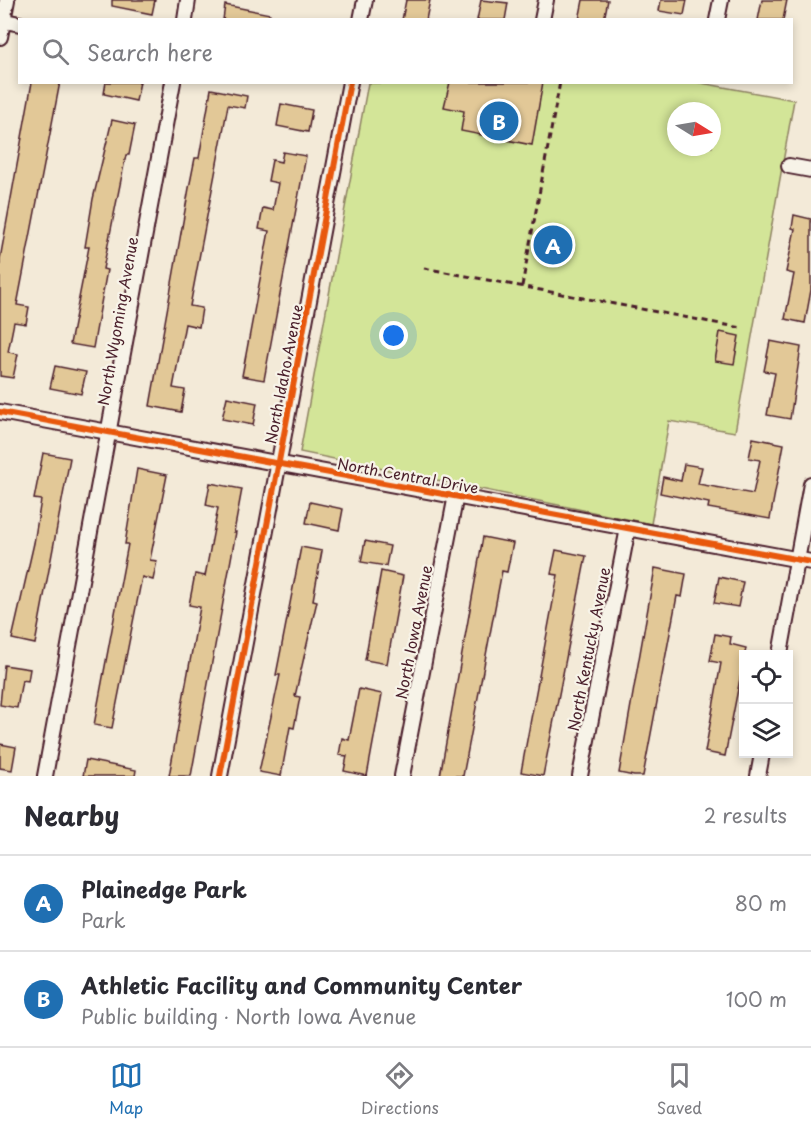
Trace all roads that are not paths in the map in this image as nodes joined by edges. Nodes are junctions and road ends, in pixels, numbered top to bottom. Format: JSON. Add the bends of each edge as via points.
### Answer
{"nodes":[{"id":1,"x":7,"y":0,"type":"edge"},
{"id":2,"x":188,"y":0,"type":"edge"},
{"id":3,"x":365,"y":0,"type":"edge"},
{"id":4,"x":546,"y":0,"type":"edge"},
{"id":5,"x":721,"y":0,"type":"edge"},
{"id":6,"x":185,"y":18,"type":"edge"},
{"id":7,"x":361,"y":18,"type":"edge"},
{"id":8,"x":542,"y":18,"type":"edge"},
{"id":9,"x":717,"y":18,"type":"edge"},
{"id":10,"x":2,"y":20,"type":"edge"},
{"id":11,"x":18,"y":24,"type":"edge"},
{"id":12,"x":0,"y":37,"type":"edge"},
{"id":13,"x":173,"y":84,"type":"edge"},
{"id":14,"x":345,"y":84,"type":"edge"},
{"id":15,"x":789,"y":166,"type":"dead end"},
{"id":16,"x":811,"y":170,"type":"edge"},
{"id":17,"x":0,"y":412,"type":"edge"},
{"id":18,"x":109,"y":432,"type":"junction"},
{"id":19,"x":278,"y":465,"type":"junction"},
{"id":20,"x":811,"y":484,"type":"edge"},
{"id":21,"x":456,"y":495,"type":"junction"},
{"id":22,"x":628,"y":528,"type":"junction"},
{"id":23,"x":804,"y":561,"type":"edge"},
{"id":24,"x":781,"y":650,"type":"edge"},
{"id":25,"x":761,"y":758,"type":"edge"},
{"id":26,"x":45,"y":776,"type":"edge"},
{"id":27,"x":220,"y":776,"type":"edge"},
{"id":28,"x":402,"y":776,"type":"edge"},
{"id":29,"x":580,"y":776,"type":"edge"},
{"id":30,"x":758,"y":776,"type":"edge"}],
"edges":[{"from":1,"to":10,"type":"street"},
{"from":2,"to":6,"type":"street"},
{"from":3,"to":7,"type":"street"},
{"from":4,"to":8,"type":"street"},
{"from":5,"to":9,"type":"street"},
{"from":10,"to":11,"type":"street"},
{"from":10,"to":12,"type":"street"},
{"from":13,"to":18,"type":"street","name":"North Wyoming Avenue"},
{"from":14,"to":19,"type":"street","name":"North Idaho Avenue"},
{"from":15,"to":16,"type":"street"},
{"from":17,"to":18,"type":"street","name":"North Central Drive"},
{"from":18,"to":19,"type":"street","name":"North Central Drive"},
{"from":18,"to":26,"type":"street","name":"North Wyoming Avenue"},
{"from":19,"to":21,"type":"street","name":"North Central Drive"},
{"from":19,"to":27,"type":"street","name":"North Idaho Avenue"},
{"from":20,"to":23,"type":"street"},
{"from":21,"to":22,"type":"street","name":"North Central Drive"},
{"from":21,"to":28,"type":"street","name":"North Iowa Avenue"},
{"from":22,"to":23,"type":"street","name":"North Central Drive"},
{"from":22,"to":29,"type":"street","name":"North Kentucky Avenue"},
{"from":23,"to":24,"type":"street"},
{"from":25,"to":30,"type":"street"}]}
